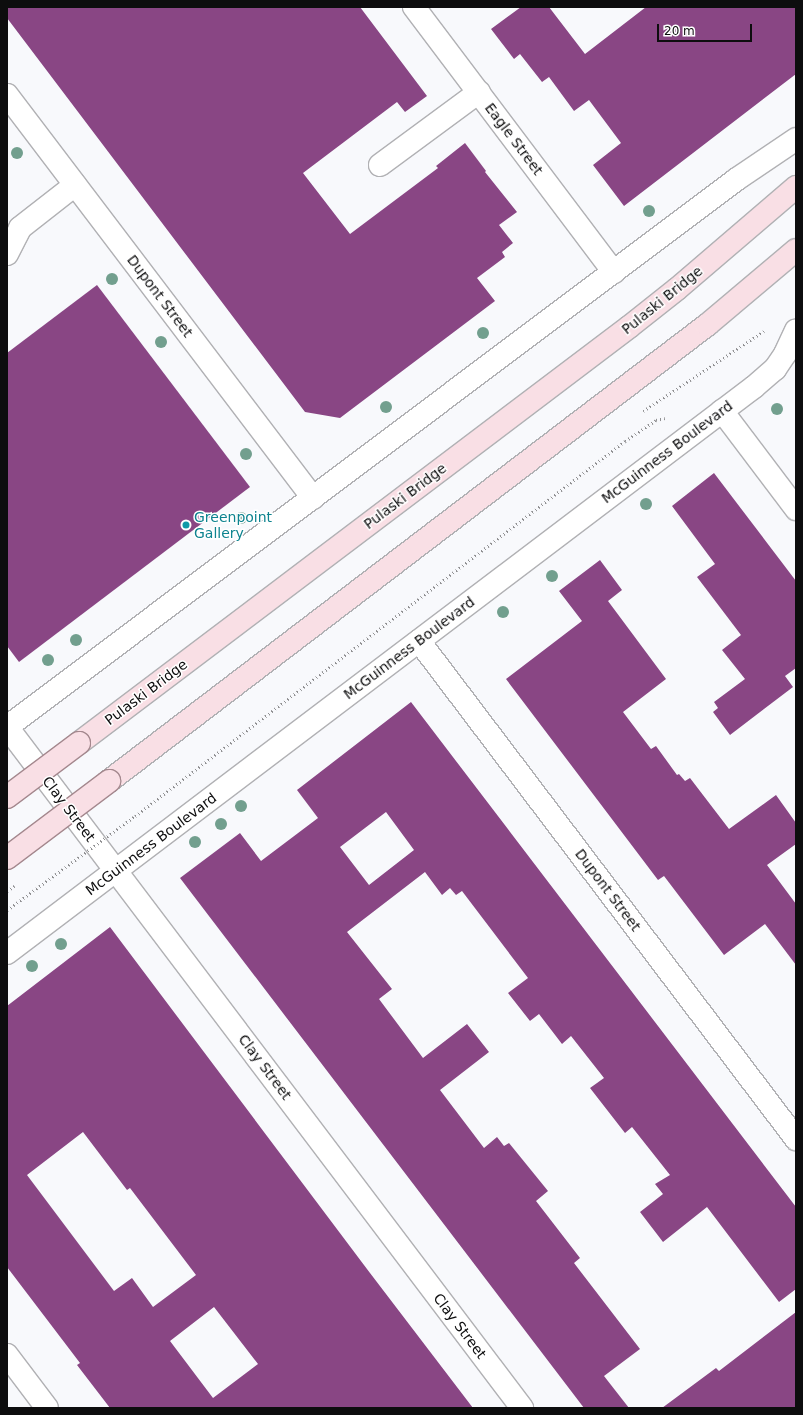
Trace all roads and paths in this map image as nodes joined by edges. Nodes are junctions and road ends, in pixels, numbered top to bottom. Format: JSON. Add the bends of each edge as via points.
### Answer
{"nodes":[{"id":1,"x":414,"y":7,"type":"edge"},
{"id":2,"x":479,"y":92,"type":"junction"},
{"id":3,"x":7,"y":95,"type":"edge"},
{"id":4,"x":796,"y":139,"type":"edge"},
{"id":5,"x":380,"y":165,"type":"dead end"},
{"id":6,"x":75,"y":185,"type":"junction"},
{"id":7,"x":796,"y":187,"type":"edge"},
{"id":8,"x":796,"y":250,"type":"edge"},
{"id":9,"x":7,"y":254,"type":"edge"},
{"id":10,"x":614,"y":272,"type":"junction"},
{"id":11,"x":796,"y":330,"type":"edge"},
{"id":12,"x":722,"y":411,"type":"junction"},
{"id":13,"x":668,"y":418,"type":"dead end"},
{"id":14,"x":313,"y":498,"type":"junction"},
{"id":15,"x":796,"y":509,"type":"edge"},
{"id":16,"x":419,"y":641,"type":"junction"},
{"id":17,"x":7,"y":727,"type":"edge"},
{"id":18,"x":7,"y":797,"type":"edge"},
{"id":19,"x":7,"y":858,"type":"edge"},
{"id":20,"x":115,"y":871,"type":"junction"},
{"id":21,"x":7,"y":910,"type":"edge"},
{"id":22,"x":7,"y":953,"type":"edge"},
{"id":23,"x":796,"y":1139,"type":"edge"},
{"id":24,"x":7,"y":1355,"type":"edge"},
{"id":25,"x":47,"y":1408,"type":"edge"},
{"id":26,"x":522,"y":1408,"type":"edge"}],
"edges":[{"from":1,"to":2,"type":"street","name":"Eagle Street"},
{"from":2,"to":5,"type":"street"},
{"from":2,"to":10,"type":"street","name":"Eagle Street"},
{"from":3,"to":6,"type":"street","name":"Dupont Street"},
{"from":4,"to":10,"type":"street","via":[[737,179]]},
{"from":6,"to":9,"type":"street","via":[[20,228]]},
{"from":6,"to":14,"type":"street","name":"Dupont Street"},
{"from":7,"to":18,"type":"main road","name":"Pulaski Bridge","bridge":true,"via":[[629,327]]},
{"from":8,"to":19,"type":"main road","bridge":true,"via":[[700,330]]},
{"from":10,"to":14,"type":"street"},
{"from":11,"to":12,"type":"street","name":"McGuinness Boulevard","via":[[775,369]]},
{"from":12,"to":15,"type":"street"},
{"from":12,"to":16,"type":"street","name":"McGuinness Boulevard"},
{"from":13,"to":21,"type":"path","bridge":true,"via":[[656,420],[625,441],[135,816]]},
{"from":14,"to":17,"type":"street"},
{"from":16,"to":20,"type":"street","name":"McGuinness Boulevard"},
{"from":16,"to":23,"type":"street","name":"Dupont Street"},
{"from":17,"to":20,"type":"street","name":"Clay Street"},
{"from":20,"to":22,"type":"street","name":"McGuinness Boulevard"},
{"from":20,"to":26,"type":"street","name":"Clay Street"},
{"from":24,"to":25,"type":"street"}]}
